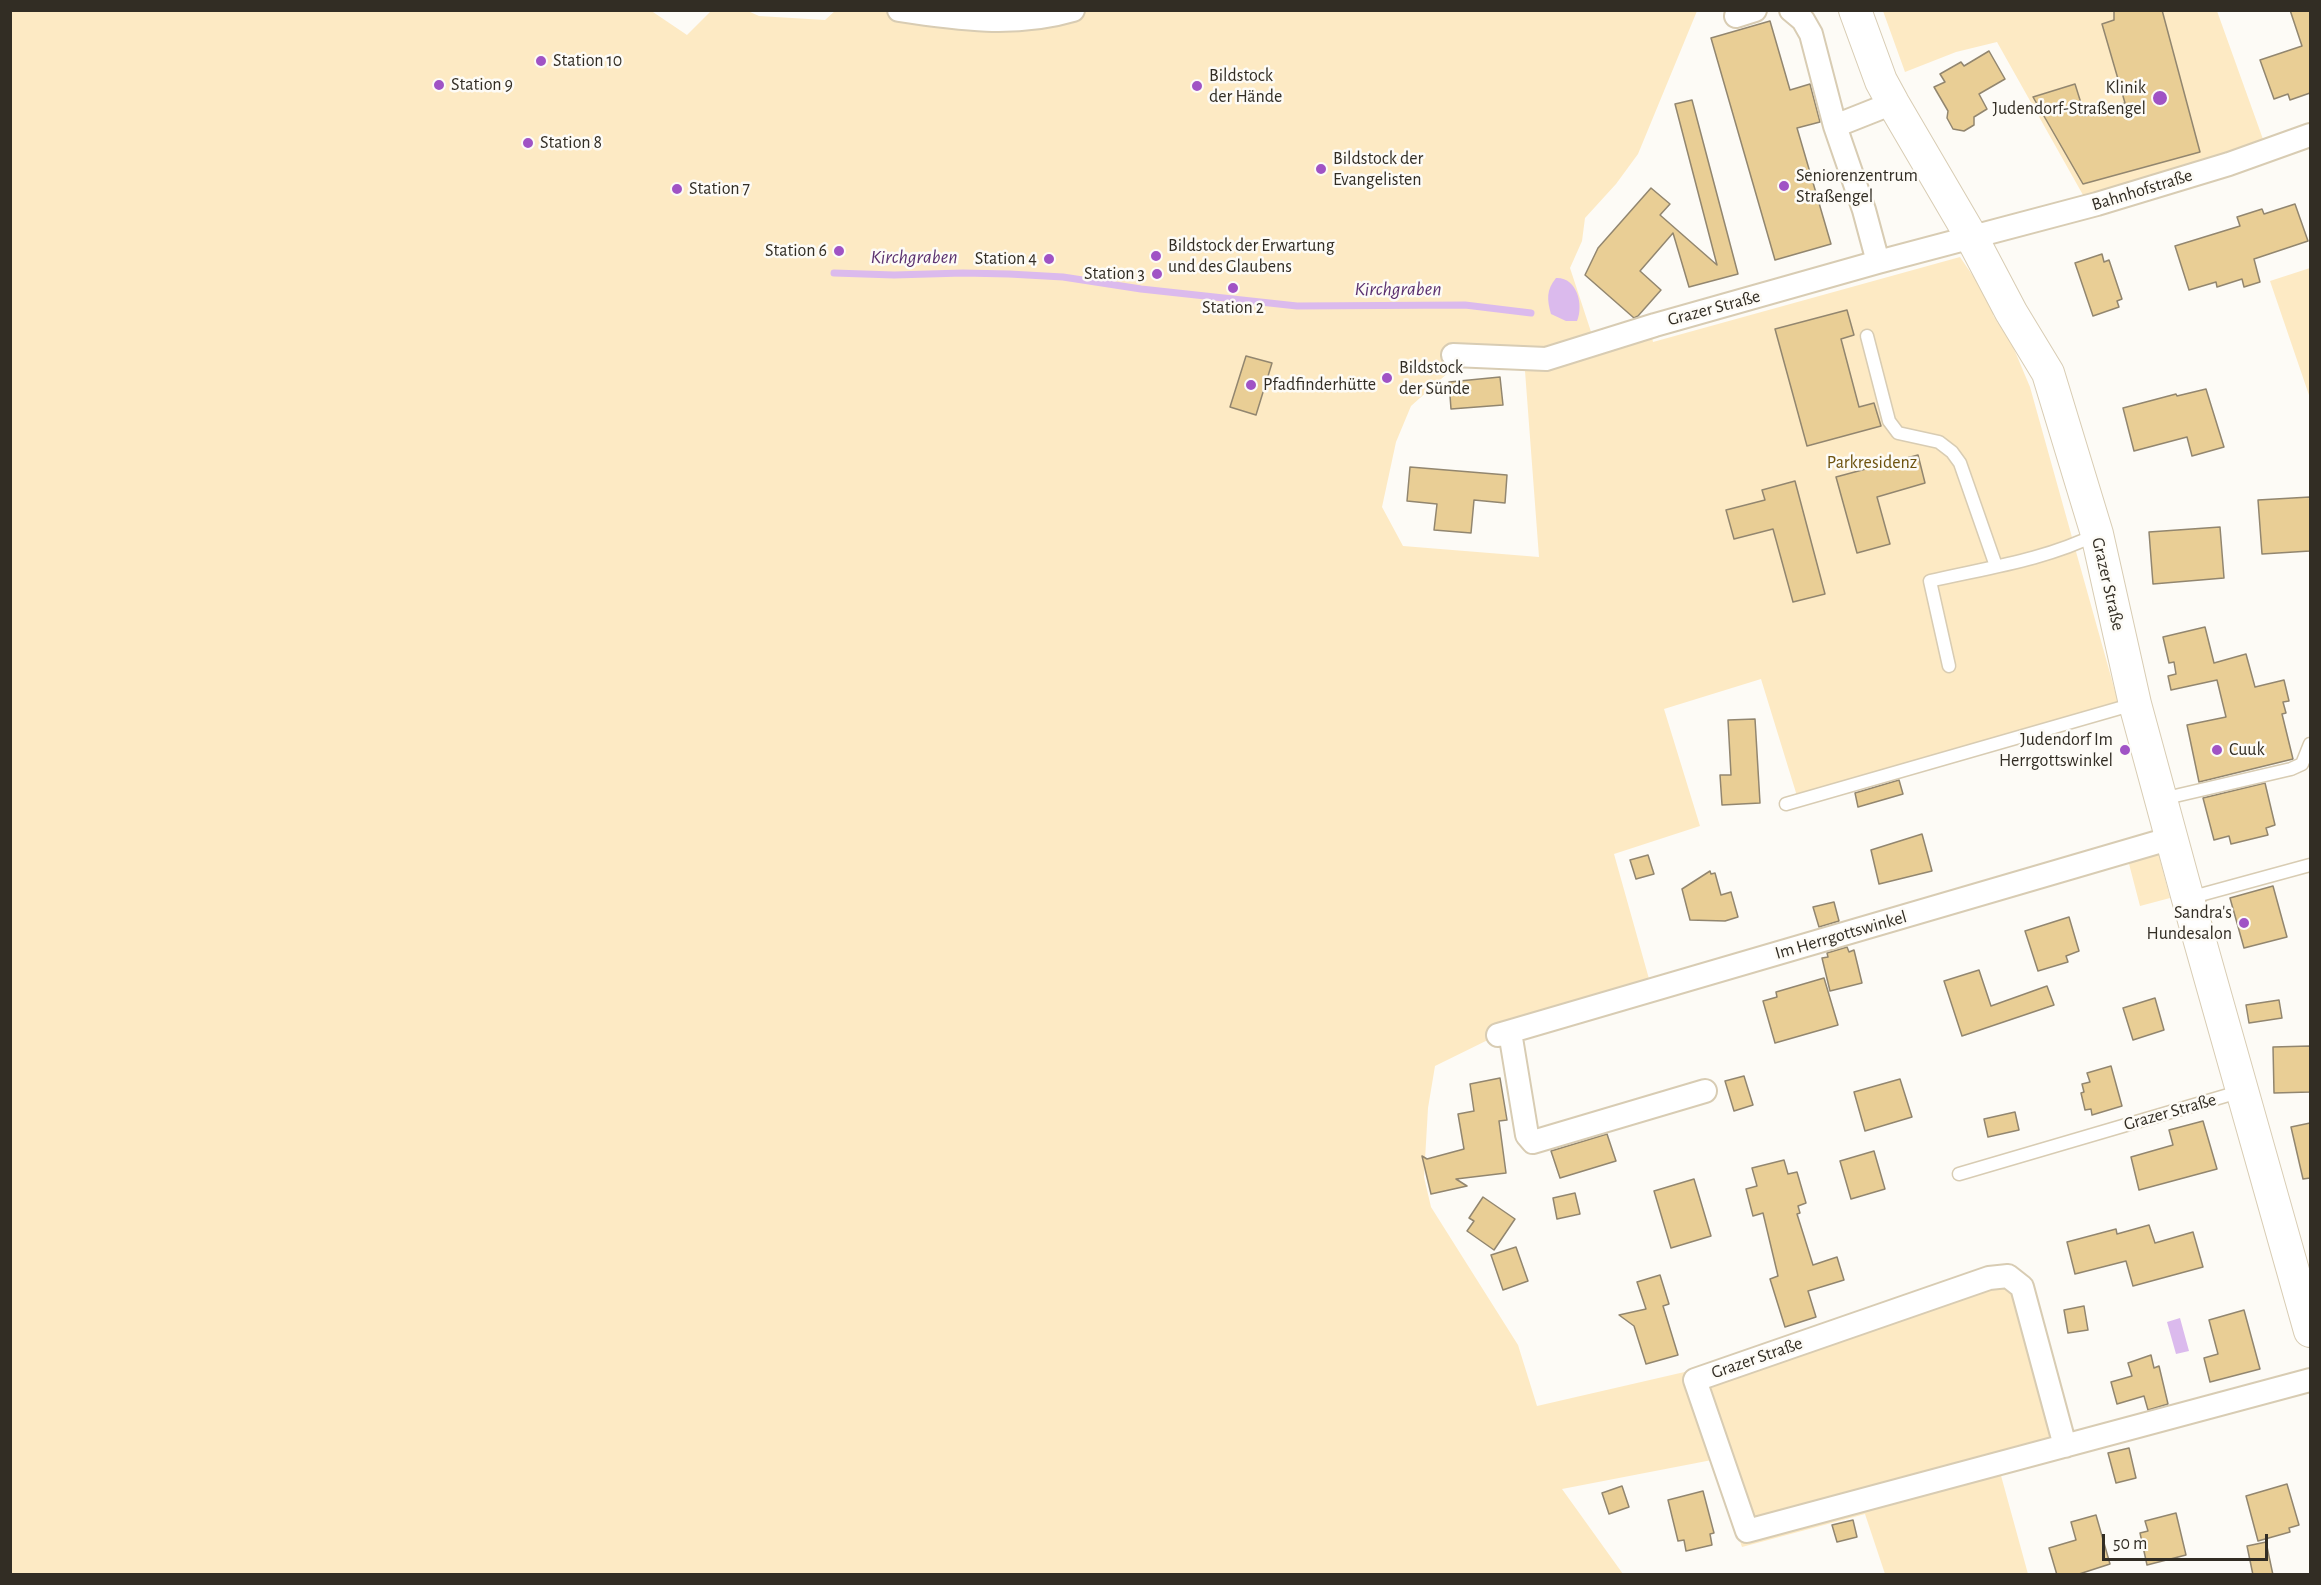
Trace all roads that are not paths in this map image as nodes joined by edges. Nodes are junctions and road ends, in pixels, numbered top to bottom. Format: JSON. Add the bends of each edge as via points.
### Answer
{"nodes":[{"id":1,"x":898,"y":10,"type":"edge"},
{"id":2,"x":1073,"y":10,"type":"edge"},
{"id":3,"x":1791,"y":10,"type":"edge"},
{"id":4,"x":1855,"y":10,"type":"edge"},
{"id":5,"x":1893,"y":103,"type":"junction"},
{"id":6,"x":1835,"y":126,"type":"junction"},
{"id":7,"x":2310,"y":135,"type":"edge"},
{"id":8,"x":1972,"y":238,"type":"junction"},
{"id":9,"x":1878,"y":262,"type":"junction"},
{"id":10,"x":1867,"y":336,"type":"dead end"},
{"id":11,"x":1453,"y":355,"type":"dead end"},
{"id":12,"x":2097,"y":534,"type":"junction"},
{"id":13,"x":1996,"y":566,"type":"junction"},
{"id":14,"x":1949,"y":666,"type":"dead end"},
{"id":15,"x":2135,"y":704,"type":"junction"},
{"id":16,"x":2310,"y":744,"type":"edge"},
{"id":17,"x":2162,"y":799,"type":"junction"},
{"id":18,"x":1786,"y":804,"type":"dead end"},
{"id":19,"x":2172,"y":838,"type":"junction"},
{"id":20,"x":2310,"y":865,"type":"edge"},
{"id":21,"x":2188,"y":899,"type":"junction"},
{"id":22,"x":1705,"y":1090,"type":"dead end"},
{"id":23,"x":2243,"y":1090,"type":"junction"},
{"id":24,"x":1959,"y":1173,"type":"dead end"},
{"id":25,"x":2310,"y":1331,"type":"edge"},
{"id":26,"x":2310,"y":1380,"type":"edge"},
{"id":27,"x":2065,"y":1446,"type":"junction"}],
"edges":[{"from":1,"to":2,"type":"street","via":[[992,21],[1048,17]]},
{"from":3,"to":6,"type":"street","via":[[1811,34]]},
{"from":4,"to":5,"type":"main road","name":"Grazer Straße"},
{"from":5,"to":6,"type":"street"},
{"from":5,"to":8,"type":"main road","name":"Grazer Straße"},
{"from":6,"to":9,"type":"street"},
{"from":7,"to":8,"type":"street","name":"Bahnhofstraße","via":[[2214,169]]},
{"from":8,"to":9,"type":"street","name":"Grazer Straße"},
{"from":8,"to":12,"type":"main road","name":"Grazer Straße","via":[[2010,312],[2048,373]]},
{"from":9,"to":11,"type":"street","name":"Grazer Straße","via":[[1546,359]]},
{"from":10,"to":13,"type":"lane","via":[[1889,421],[1898,433],[1939,442],[1952,452],[1960,463]]},
{"from":12,"to":13,"type":"lane","via":[[2076,544]]},
{"from":12,"to":15,"type":"main road","name":"Grazer Straße"},
{"from":13,"to":14,"type":"lane","via":[[1930,581]]},
{"from":15,"to":17,"type":"main road","name":"Grazer Straße"},
{"from":15,"to":18,"type":"lane"},
{"from":16,"to":17,"type":"lane","via":[[2302,764],[2291,769]]},
{"from":17,"to":19,"type":"main road","name":"Grazer Straße"},
{"from":19,"to":21,"type":"main road","name":"Grazer Straße"},
{"from":19,"to":22,"type":"street","name":"Im Herrgottswinkel","via":[[1504,1034],[1527,1135],[1533,1142]]},
{"from":20,"to":21,"type":"lane"},
{"from":21,"to":23,"type":"main road","name":"Grazer Straße"},
{"from":23,"to":24,"type":"lane","name":"Grazer Straße"},
{"from":23,"to":25,"type":"main road","name":"Grazer Straße"},
{"from":26,"to":27,"type":"street","name":"Grazer Straße"},
{"from":27,"to":27,"type":"street","name":"Grazer Straße","via":[[1747,1531],[1695,1380],[1989,1278],[2008,1276],[2022,1287]]}]}
